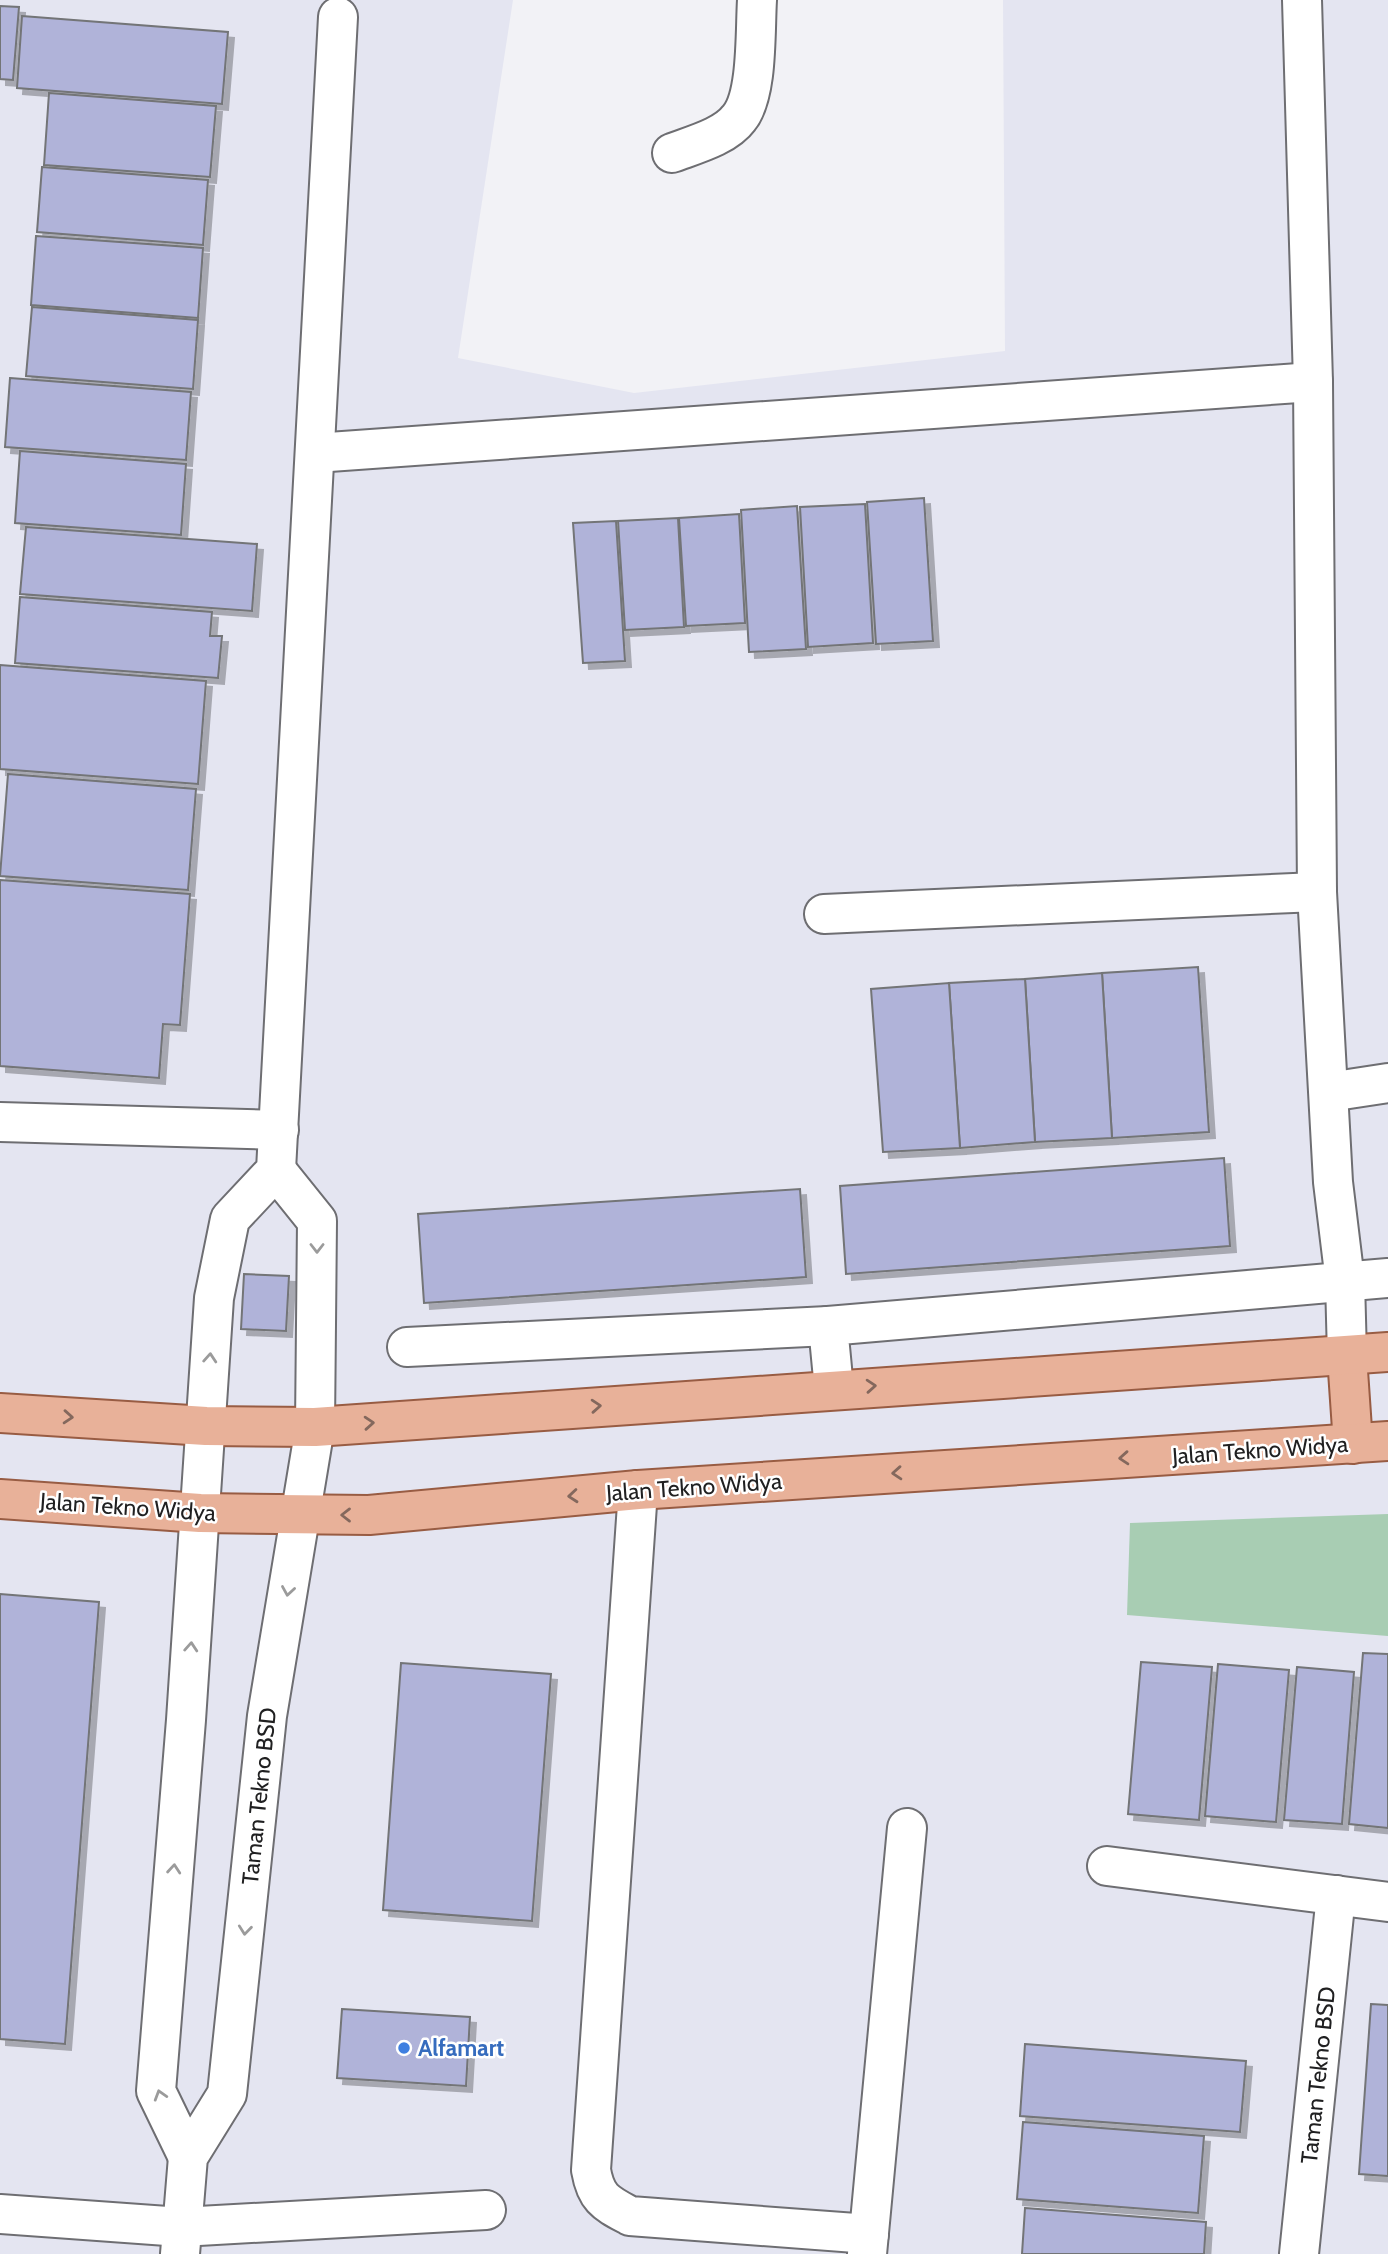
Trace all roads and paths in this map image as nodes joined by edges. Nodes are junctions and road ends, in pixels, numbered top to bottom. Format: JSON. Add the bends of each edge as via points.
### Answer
{"nodes":[{"id":1,"x":757,"y":0,"type":"edge"},
{"id":2,"x":1302,"y":0,"type":"edge"},
{"id":3,"x":338,"y":17,"type":"dead end"},
{"id":4,"x":672,"y":153,"type":"dead end"},
{"id":5,"x":1313,"y":382,"type":"junction"},
{"id":6,"x":315,"y":453,"type":"junction"},
{"id":7,"x":1317,"y":892,"type":"junction"},
{"id":8,"x":824,"y":914,"type":"dead end"},
{"id":9,"x":1388,"y":1083,"type":"edge"},
{"id":10,"x":1329,"y":1092,"type":"junction"},
{"id":11,"x":0,"y":1122,"type":"edge"},
{"id":12,"x":279,"y":1130,"type":"junction"},
{"id":13,"x":276,"y":1170,"type":"junction"},
{"id":14,"x":1388,"y":1278,"type":"edge"},
{"id":15,"x":1345,"y":1281,"type":"junction"},
{"id":16,"x":828,"y":1326,"type":"junction"},
{"id":17,"x":407,"y":1347,"type":"dead end"},
{"id":18,"x":1388,"y":1352,"type":"edge"},
{"id":19,"x":1347,"y":1356,"type":"junction"},
{"id":20,"x":834,"y":1388,"type":"junction"},
{"id":21,"x":0,"y":1413,"type":"edge"},
{"id":22,"x":206,"y":1426,"type":"junction"},
{"id":23,"x":315,"y":1427,"type":"junction"},
{"id":24,"x":1371,"y":1442,"type":"edge"},
{"id":25,"x":638,"y":1490,"type":"junction"},
{"id":26,"x":0,"y":1499,"type":"edge"},
{"id":27,"x":200,"y":1513,"type":"junction"},
{"id":28,"x":301,"y":1515,"type":"junction"},
{"id":29,"x":907,"y":1828,"type":"dead end"},
{"id":30,"x":1107,"y":1866,"type":"dead end"},
{"id":31,"x":1336,"y":1895,"type":"junction"},
{"id":32,"x":1388,"y":1902,"type":"edge"},
{"id":33,"x":188,"y":2157,"type":"junction"},
{"id":34,"x":486,"y":2210,"type":"dead end"},
{"id":35,"x":0,"y":2214,"type":"edge"},
{"id":36,"x":180,"y":2241,"type":"edge"},
{"id":37,"x":868,"y":2244,"type":"edge"},
{"id":38,"x":1299,"y":2254,"type":"edge"}],
"edges":[{"from":1,"to":4,"type":"street","via":[[749,100],[739,120]]},
{"from":2,"to":5,"type":"street"},
{"from":3,"to":6,"type":"street"},
{"from":5,"to":6,"type":"street"},
{"from":5,"to":7,"type":"street"},
{"from":6,"to":12,"type":"street"},
{"from":7,"to":8,"type":"street"},
{"from":7,"to":10,"type":"street"},
{"from":9,"to":10,"type":"street"},
{"from":10,"to":15,"type":"street","via":[[1333,1182]]},
{"from":11,"to":12,"type":"street"},
{"from":12,"to":13,"type":"street"},
{"from":22,"to":13,"type":"street","one_way":true,"via":[[214,1298],[230,1219]]},
{"from":13,"to":23,"type":"street","name":"Taman Tekno BSD","one_way":true,"via":[[317,1221]]},
{"from":14,"to":15,"type":"street"},
{"from":15,"to":16,"type":"street"},
{"from":15,"to":19,"type":"street"},
{"from":16,"to":17,"type":"street"},
{"from":16,"to":20,"type":"street"},
{"from":18,"to":19,"type":"main road"},
{"from":20,"to":19,"type":"main road","one_way":true},
{"from":19,"to":24,"type":"main road"},
{"from":23,"to":20,"type":"main road","one_way":true},
{"from":21,"to":22,"type":"main road","one_way":true},
{"from":22,"to":23,"type":"main road"},
{"from":22,"to":27,"type":"street"},
{"from":23,"to":28,"type":"street","name":"Taman Tekno BSD"},
{"from":24,"to":25,"type":"main road","name":"Jalan Tekno Widya","one_way":true},
{"from":25,"to":28,"type":"main road","name":"Jalan Tekno Widya","one_way":true,"via":[[369,1515]]},
{"from":25,"to":37,"type":"street","via":[[591,2170],[594,2189],[606,2203],[631,2216]]},
{"from":26,"to":27,"type":"main road","name":"Jalan Tekno Widya"},
{"from":27,"to":28,"type":"main road","name":"Jalan Tekno Widya"},
{"from":33,"to":27,"type":"street","one_way":true,"via":[[156,2091]]},
{"from":28,"to":33,"type":"street","name":"Taman Tekno BSD","one_way":true,"via":[[267,1716],[227,2094]]},
{"from":29,"to":37,"type":"street"},
{"from":30,"to":31,"type":"street"},
{"from":31,"to":32,"type":"street"},
{"from":31,"to":38,"type":"street","name":"Taman Tekno BSD"},
{"from":33,"to":36,"type":"street","name":"Taman Tekno BSD"},
{"from":34,"to":36,"type":"street"},
{"from":35,"to":36,"type":"street"}]}
